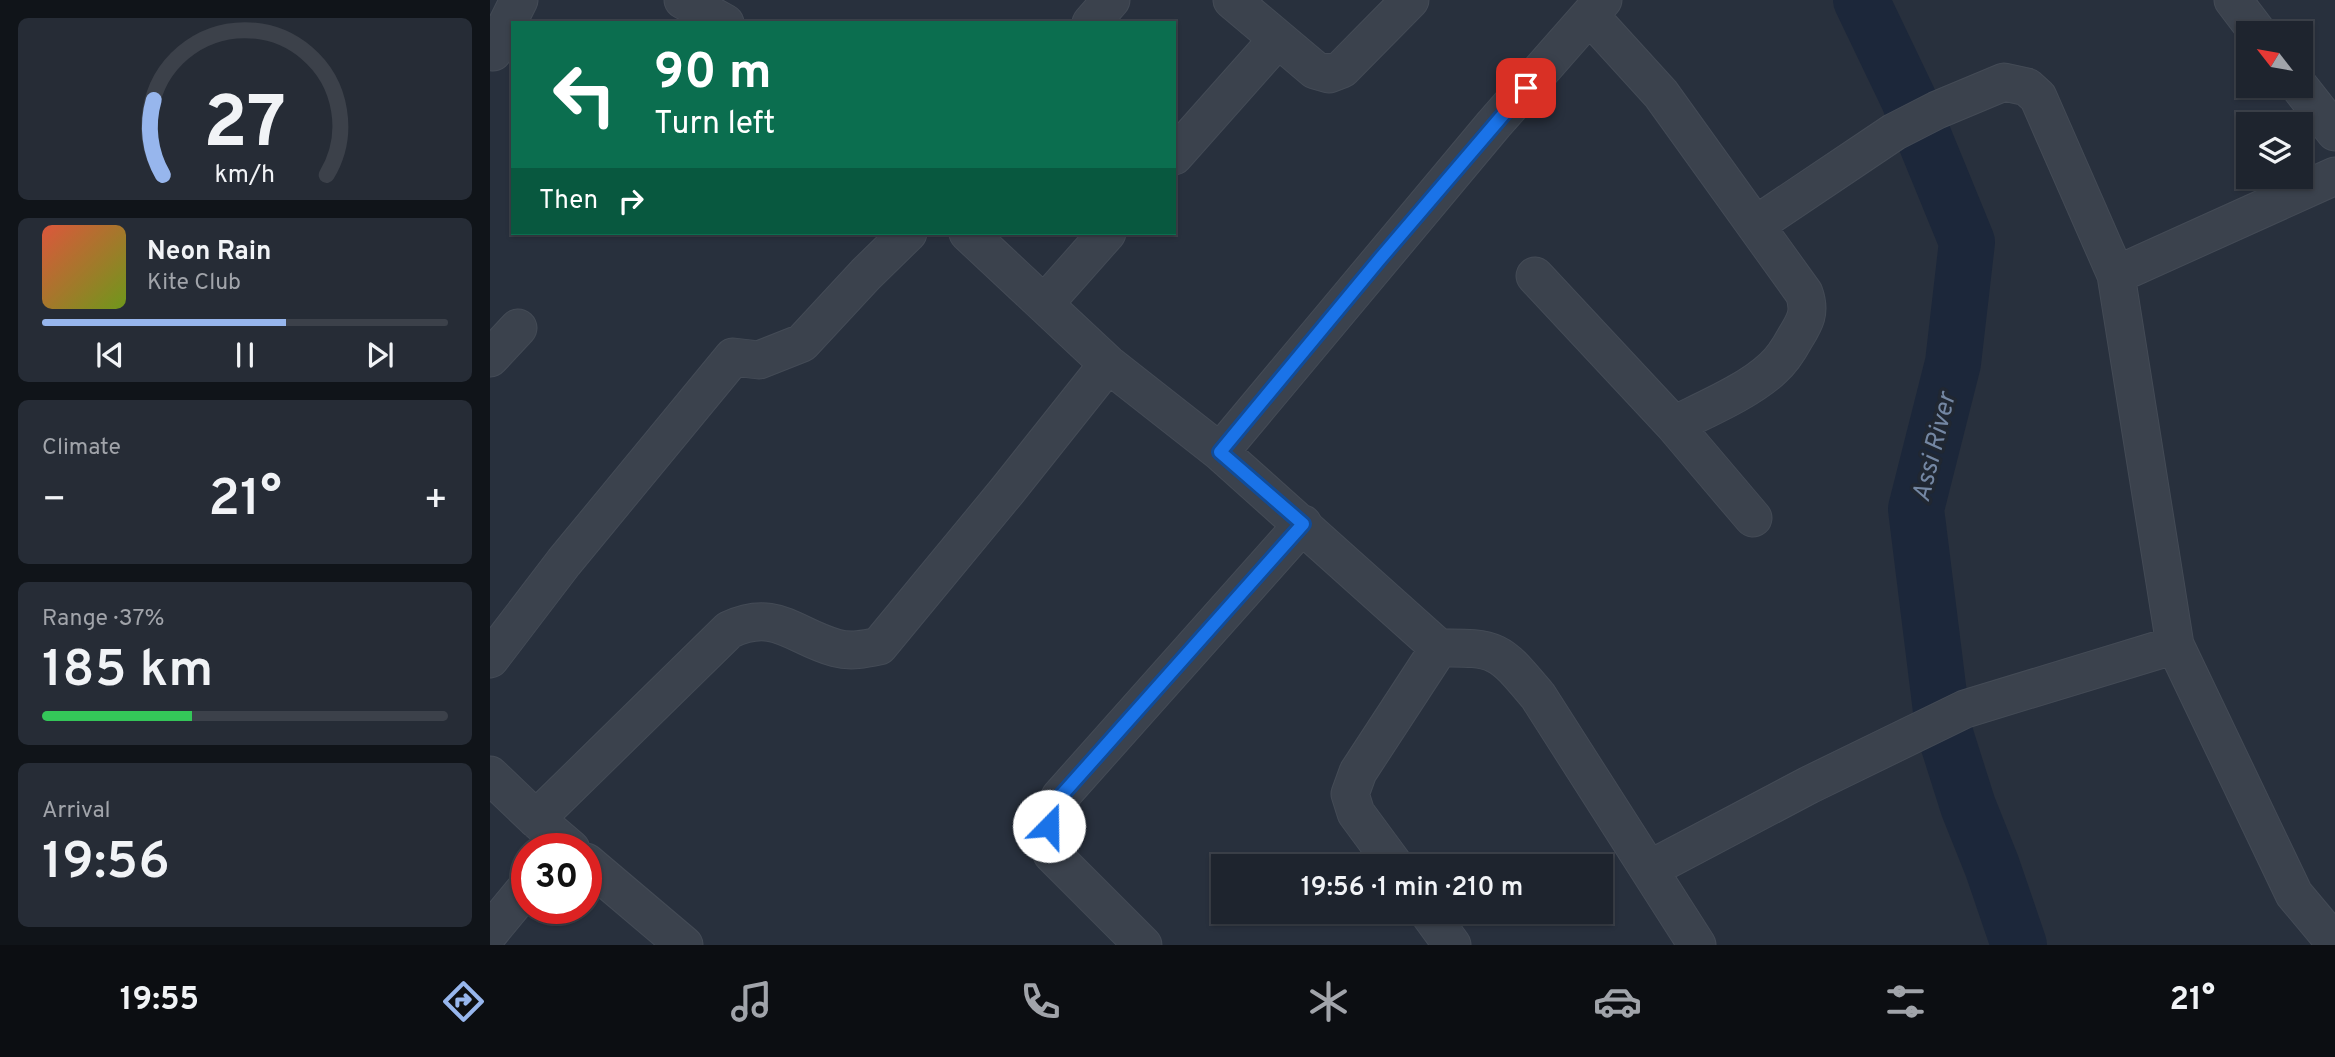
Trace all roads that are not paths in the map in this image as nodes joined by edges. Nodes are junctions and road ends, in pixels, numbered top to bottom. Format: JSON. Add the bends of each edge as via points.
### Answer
{"nodes":[{"id":1,"x":519,"y":0,"type":"edge"},
{"id":2,"x":683,"y":0,"type":"edge"},
{"id":3,"x":1111,"y":0,"type":"edge"},
{"id":4,"x":1232,"y":0,"type":"edge"},
{"id":5,"x":1410,"y":0,"type":"edge"},
{"id":6,"x":2233,"y":0,"type":"edge"},
{"id":7,"x":1596,"y":8,"type":"edge"},
{"id":8,"x":721,"y":21,"type":"edge"},
{"id":9,"x":1093,"y":21,"type":"edge"},
{"id":10,"x":2249,"y":21,"type":"edge"},
{"id":11,"x":1277,"y":40,"type":"junction"},
{"id":12,"x":493,"y":52,"type":"dead end"},
{"id":13,"x":2308,"y":98,"type":"edge"},
{"id":14,"x":2335,"y":132,"type":"edge"},
{"id":15,"x":1176,"y":154,"type":"edge"},
{"id":16,"x":2335,"y":176,"type":"edge"},
{"id":17,"x":1757,"y":225,"type":"junction"},
{"id":18,"x":906,"y":235,"type":"edge"},
{"id":19,"x":970,"y":235,"type":"edge"},
{"id":20,"x":1105,"y":235,"type":"edge"},
{"id":21,"x":2116,"y":275,"type":"junction"},
{"id":22,"x":1535,"y":276,"type":"dead end"},
{"id":23,"x":1045,"y":303,"type":"junction"},
{"id":24,"x":518,"y":328,"type":"dead end"},
{"id":25,"x":490,"y":358,"type":"edge"},
{"id":26,"x":1108,"y":364,"type":"junction"},
{"id":27,"x":1674,"y":425,"type":"junction"},
{"id":28,"x":1220,"y":452,"type":"junction"},
{"id":29,"x":1753,"y":518,"type":"dead end"},
{"id":30,"x":1303,"y":524,"type":"junction"},
{"id":31,"x":2175,"y":645,"type":"junction"},
{"id":32,"x":1439,"y":648,"type":"junction"},
{"id":33,"x":490,"y":659,"type":"edge"},
{"id":34,"x":490,"y":775,"type":"edge"},
{"id":35,"x":536,"y":820,"type":"junction"},
{"id":36,"x":551,"y":833,"type":"edge"},
{"id":37,"x":1386,"y":854,"type":"edge"},
{"id":38,"x":1650,"y":869,"type":"junction"},
{"id":39,"x":602,"y":879,"type":"edge"},
{"id":40,"x":511,"y":906,"type":"edge"},
{"id":41,"x":1437,"y":924,"type":"edge"},
{"id":42,"x":490,"y":932,"type":"edge"},
{"id":43,"x":668,"y":940,"type":"edge"},
{"id":44,"x":2335,"y":943,"type":"edge"},
{"id":45,"x":1143,"y":945,"type":"edge"},
{"id":46,"x":1452,"y":945,"type":"edge"},
{"id":47,"x":1697,"y":945,"type":"edge"}],
"edges":[{"from":1,"to":12,"type":"street"},
{"from":2,"to":8,"type":"street"},
{"from":3,"to":9,"type":"street"},
{"from":4,"to":11,"type":"street"},
{"from":5,"to":11,"type":"street","via":[[1336,72],[1322,74]]},
{"from":6,"to":10,"type":"street"},
{"from":7,"to":17,"type":"street"},
{"from":7,"to":28,"type":"street"},
{"from":11,"to":15,"type":"street"},
{"from":13,"to":14,"type":"street"},
{"from":16,"to":21,"type":"street"},
{"from":17,"to":21,"type":"street","via":[[1894,132],[2004,82],[2027,88],[2038,97]]},
{"from":17,"to":27,"type":"street","via":[[1804,293],[1809,306],[1806,320],[1773,369]]},
{"from":18,"to":33,"type":"street","via":[[802,343],[759,360],[733,357]]},
{"from":19,"to":23,"type":"street"},
{"from":20,"to":23,"type":"street"},
{"from":21,"to":31,"type":"street"},
{"from":22,"to":27,"type":"street"},
{"from":23,"to":26,"type":"street"},
{"from":24,"to":25,"type":"street"},
{"from":26,"to":28,"type":"street"},
{"from":26,"to":35,"type":"street","via":[[879,646],[856,651],[837,648],[770,621],[747,622],[729,630]]},
{"from":27,"to":29,"type":"street"},
{"from":28,"to":30,"type":"street"},
{"from":30,"to":32,"type":"street"},
{"from":30,"to":45,"type":"street","via":[[1060,797],[1052,812],[1052,854]]},
{"from":31,"to":38,"type":"street","via":[[1965,709]]},
{"from":31,"to":44,"type":"street","via":[[2294,894]]},
{"from":32,"to":37,"type":"street","via":[[1358,772],[1350,794],[1356,813]]},
{"from":32,"to":38,"type":"street","via":[[1474,648],[1508,660],[1538,696]]},
{"from":34,"to":35,"type":"street"},
{"from":35,"to":36,"type":"street"},
{"from":38,"to":47,"type":"street"},
{"from":39,"to":43,"type":"street"},
{"from":40,"to":42,"type":"street"},
{"from":41,"to":46,"type":"street"}]}
